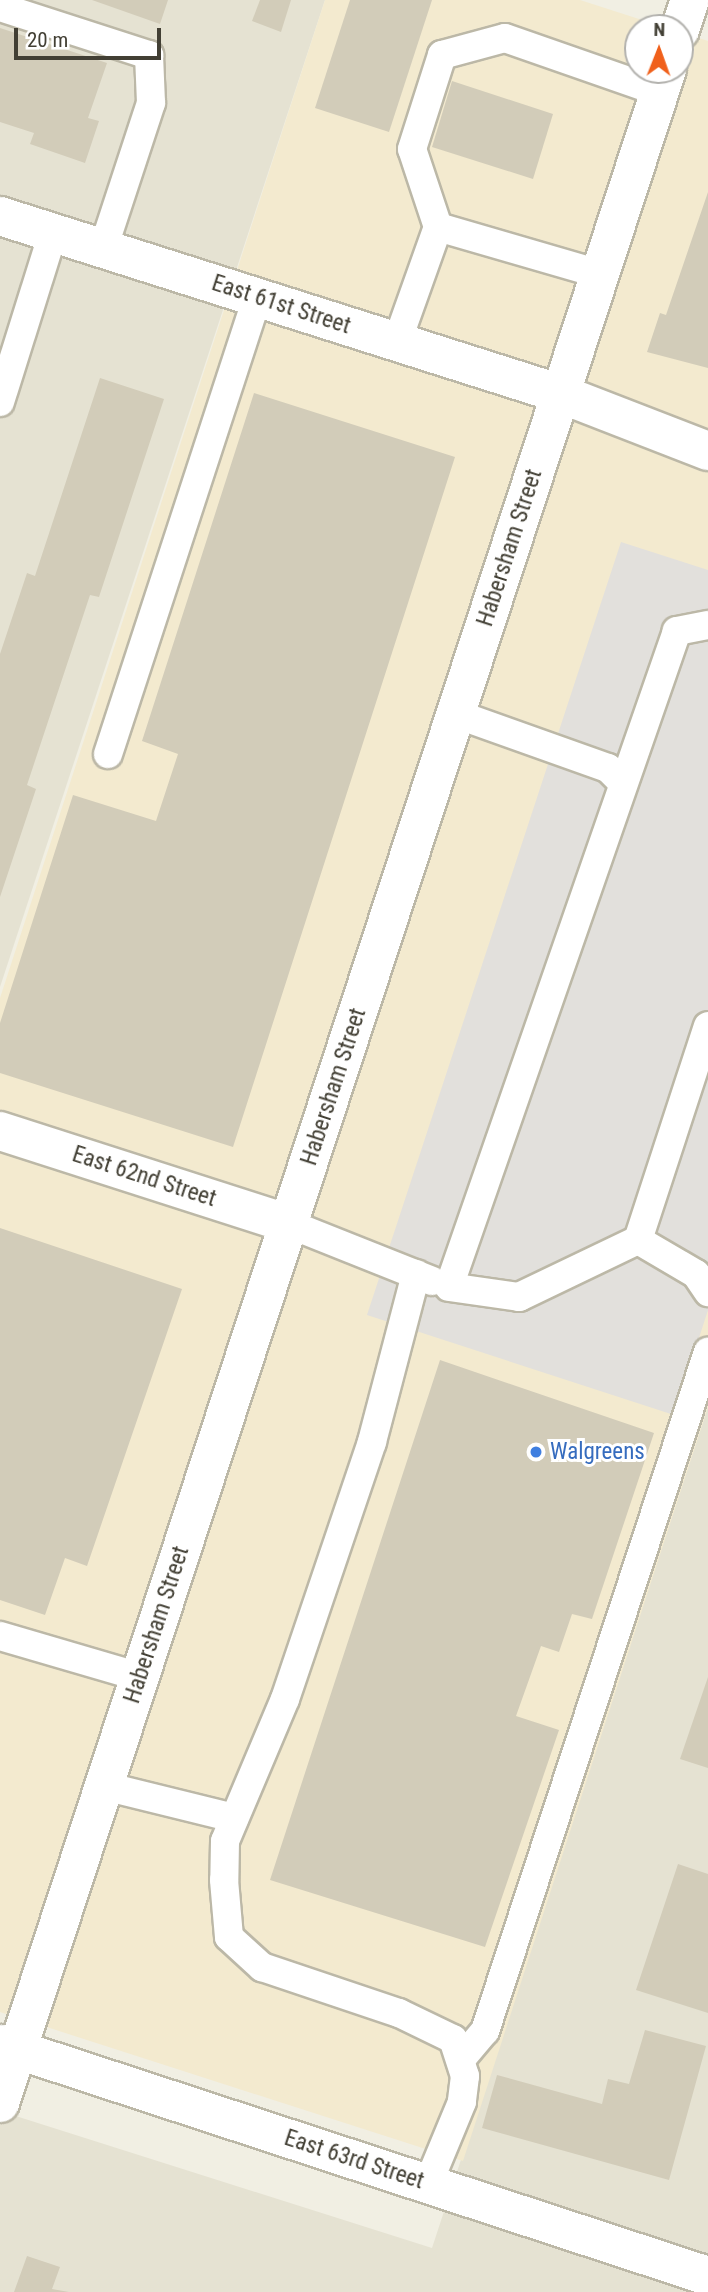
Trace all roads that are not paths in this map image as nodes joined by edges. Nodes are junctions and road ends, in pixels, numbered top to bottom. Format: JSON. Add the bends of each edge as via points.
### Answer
{"nodes":[{"id":1,"x":697,"y":0,"type":"edge"},
{"id":2,"x":708,"y":4,"type":"edge"},
{"id":3,"x":0,"y":7,"type":"edge"},
{"id":4,"x":624,"y":70,"type":"edge"},
{"id":5,"x":662,"y":84,"type":"edge"},
{"id":6,"x":0,"y":216,"type":"edge"},
{"id":7,"x":438,"y":227,"type":"junction"},
{"id":8,"x":54,"y":233,"type":"junction"},
{"id":9,"x":103,"y":249,"type":"junction"},
{"id":10,"x":600,"y":274,"type":"junction"},
{"id":11,"x":257,"y":298,"type":"junction"},
{"id":12,"x":397,"y":342,"type":"junction"},
{"id":13,"x":561,"y":394,"type":"junction"},
{"id":14,"x":0,"y":402,"type":"edge"},
{"id":15,"x":708,"y":451,"type":"edge"},
{"id":16,"x":708,"y":625,"type":"edge"},
{"id":17,"x":456,"y":714,"type":"junction"},
{"id":18,"x":108,"y":754,"type":"dead end"},
{"id":19,"x":621,"y":781,"type":"junction"},
{"id":20,"x":708,"y":1027,"type":"edge"},
{"id":21,"x":0,"y":1131,"type":"edge"},
{"id":22,"x":289,"y":1224,"type":"junction"},
{"id":23,"x":638,"y":1240,"type":"junction"},
{"id":24,"x":416,"y":1274,"type":"junction"},
{"id":25,"x":449,"y":1287,"type":"junction"},
{"id":26,"x":708,"y":1292,"type":"edge"},
{"id":27,"x":708,"y":1352,"type":"edge"},
{"id":28,"x":0,"y":1636,"type":"edge"},
{"id":29,"x":140,"y":1677,"type":"junction"},
{"id":30,"x":104,"y":1786,"type":"junction"},
{"id":31,"x":234,"y":1818,"type":"junction"},
{"id":32,"x":9,"y":2047,"type":"edge"},
{"id":33,"x":462,"y":2058,"type":"junction"},
{"id":34,"x":0,"y":2104,"type":"edge"},
{"id":35,"x":428,"y":2184,"type":"junction"},
{"id":36,"x":708,"y":2276,"type":"edge"}],
"edges":[{"from":1,"to":2,"type":"lane"},
{"from":3,"to":9,"type":"lane","via":[[149,55],[151,103]]},
{"from":4,"to":7,"type":"lane","via":[[505,38],[442,55],[412,149]]},
{"from":5,"to":10,"type":"street","name":"Habersham Street"},
{"from":6,"to":8,"type":"street","name":"East 61st Street"},
{"from":7,"to":10,"type":"lane"},
{"from":7,"to":12,"type":"lane"},
{"from":8,"to":9,"type":"street","name":"East 61st Street"},
{"from":8,"to":14,"type":"lane"},
{"from":9,"to":11,"type":"street","name":"East 61st Street"},
{"from":10,"to":13,"type":"street","name":"Habersham Street"},
{"from":11,"to":12,"type":"street","name":"East 61st Street"},
{"from":11,"to":18,"type":"lane"},
{"from":12,"to":13,"type":"street","name":"East 61st Street"},
{"from":13,"to":15,"type":"street","name":"East 61st Street"},
{"from":13,"to":17,"type":"street","name":"Habersham Street"},
{"from":16,"to":19,"type":"lane","via":[[677,631]]},
{"from":17,"to":19,"type":"lane","via":[[608,768]]},
{"from":17,"to":22,"type":"street","name":"Habersham Street"},
{"from":19,"to":25,"type":"lane","via":[[620,802]]},
{"from":20,"to":23,"type":"lane"},
{"from":21,"to":22,"type":"street","name":"East 62nd Street"},
{"from":22,"to":24,"type":"lane"},
{"from":22,"to":29,"type":"street","name":"Habersham Street"},
{"from":23,"to":25,"type":"lane","via":[[519,1297]]},
{"from":23,"to":26,"type":"lane","via":[[696,1274]]},
{"from":24,"to":25,"type":"lane"},
{"from":24,"to":31,"type":"lane","via":[[372,1442],[285,1699]]},
{"from":27,"to":33,"type":"lane","via":[[485,2031]]},
{"from":28,"to":29,"type":"lane"},
{"from":29,"to":30,"type":"street","name":"Habersham Street"},
{"from":30,"to":31,"type":"lane"},
{"from":30,"to":32,"type":"street","name":"Habersham Street"},
{"from":31,"to":33,"type":"lane","via":[[225,1841],[229,1937],[262,1967],[399,2013],[453,2039]]},
{"from":32,"to":34,"type":"street","name":"Habersham Street"},
{"from":32,"to":35,"type":"street","name":"East 63rd Street"},
{"from":33,"to":35,"type":"lane","via":[[462,2102]]},
{"from":35,"to":36,"type":"street","name":"East 63rd Street"}]}
